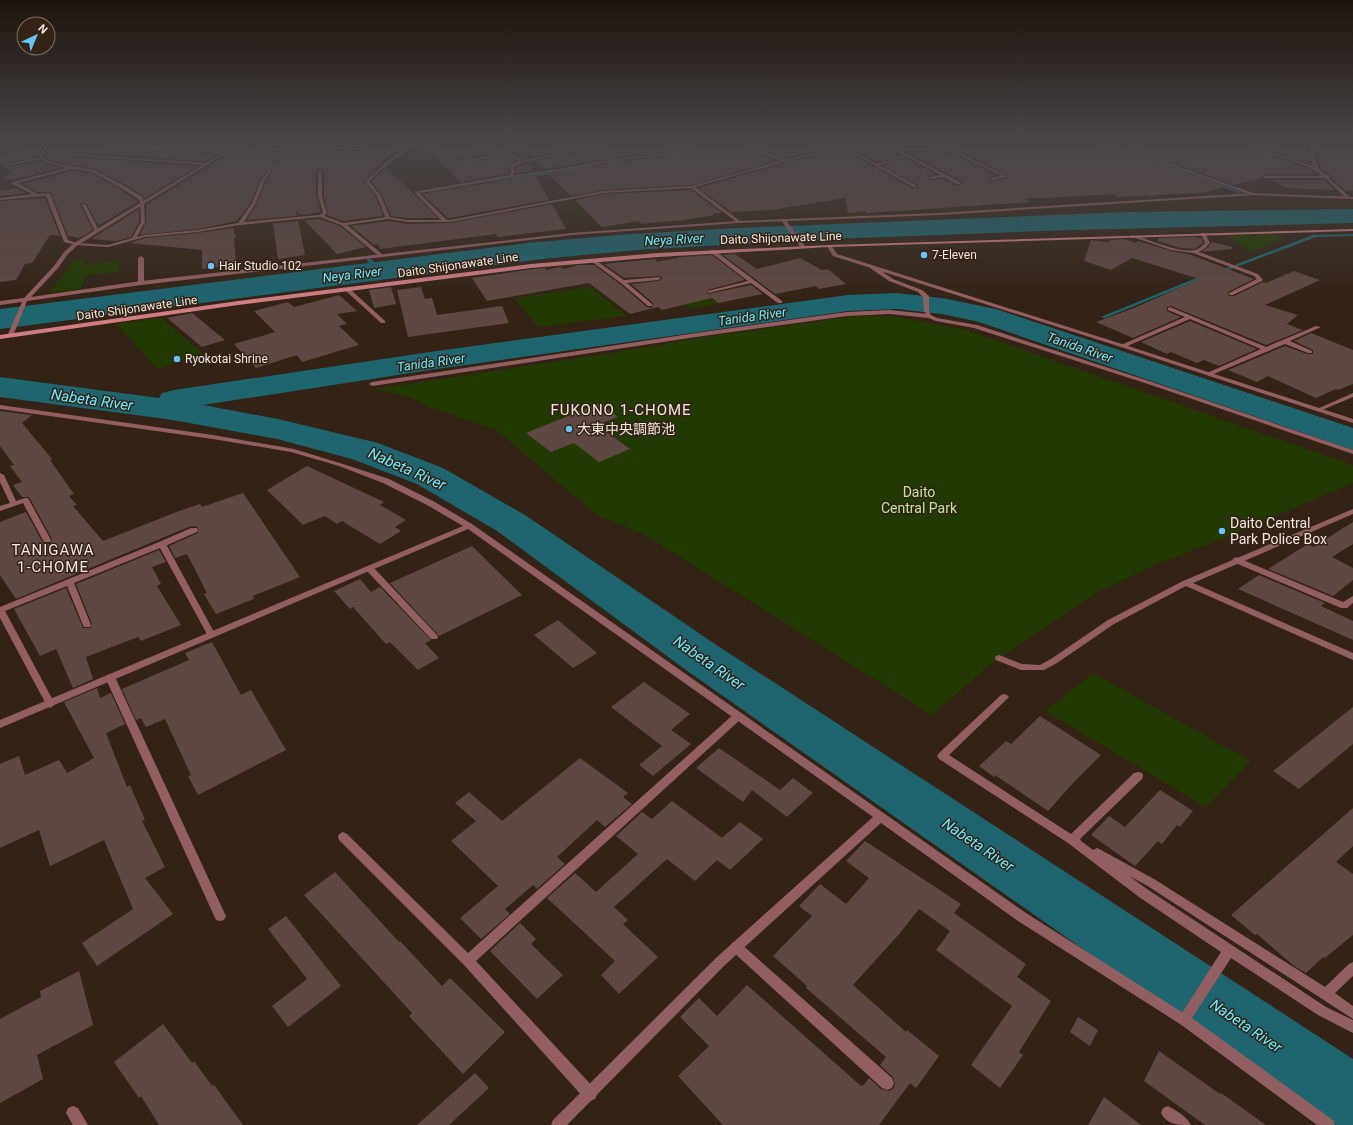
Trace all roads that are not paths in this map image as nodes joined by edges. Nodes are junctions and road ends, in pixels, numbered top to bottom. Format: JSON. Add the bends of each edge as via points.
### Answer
{"nodes":[{"id":1,"x":42,"y":194,"type":"edge"},
{"id":2,"x":48,"y":194,"type":"edge"},
{"id":3,"x":135,"y":194,"type":"edge"},
{"id":4,"x":155,"y":194,"type":"edge"},
{"id":5,"x":257,"y":194,"type":"edge"},
{"id":6,"x":320,"y":194,"type":"edge"},
{"id":7,"x":378,"y":194,"type":"edge"},
{"id":8,"x":418,"y":194,"type":"edge"},
{"id":9,"x":590,"y":194,"type":"edge"},
{"id":10,"x":702,"y":194,"type":"edge"},
{"id":11,"x":1245,"y":194,"type":"edge"},
{"id":12,"x":1266,"y":194,"type":"edge"},
{"id":13,"x":37,"y":195,"type":"joint"},
{"id":14,"x":1236,"y":195,"type":"joint"},
{"id":15,"x":1351,"y":198,"type":"edge"},
{"id":16,"x":0,"y":199,"type":"edge"},
{"id":17,"x":142,"y":202,"type":"junction"},
{"id":18,"x":84,"y":205,"type":"dead end"},
{"id":19,"x":320,"y":216,"type":"junction"},
{"id":20,"x":388,"y":218,"type":"junction"},
{"id":21,"x":445,"y":221,"type":"junction"},
{"id":22,"x":784,"y":221,"type":"junction"},
{"id":23,"x":738,"y":222,"type":"junction"},
{"id":24,"x":240,"y":224,"type":"junction"},
{"id":25,"x":343,"y":224,"type":"junction"},
{"id":26,"x":97,"y":231,"type":"junction"},
{"id":27,"x":1351,"y":231,"type":"edge"},
{"id":28,"x":1203,"y":234,"type":"junction"},
{"id":29,"x":1132,"y":236,"type":"junction"},
{"id":30,"x":134,"y":238,"type":"junction"},
{"id":31,"x":76,"y":244,"type":"junction"},
{"id":32,"x":829,"y":246,"type":"junction"},
{"id":33,"x":803,"y":247,"type":"junction"},
{"id":34,"x":712,"y":251,"type":"junction"},
{"id":35,"x":1195,"y":252,"type":"junction"},
{"id":36,"x":380,"y":255,"type":"junction"},
{"id":37,"x":141,"y":258,"type":"dead end"},
{"id":38,"x":594,"y":261,"type":"junction"},
{"id":39,"x":872,"y":267,"type":"junction"},
{"id":40,"x":658,"y":278,"type":"dead end"},
{"id":41,"x":753,"y":280,"type":"junction"},
{"id":42,"x":624,"y":282,"type":"junction"},
{"id":43,"x":141,"y":283,"type":"junction"},
{"id":44,"x":348,"y":290,"type":"junction"},
{"id":45,"x":710,"y":292,"type":"dead end"},
{"id":46,"x":1231,"y":294,"type":"dead end"},
{"id":47,"x":24,"y":302,"type":"junction"},
{"id":48,"x":780,"y":302,"type":"dead end"},
{"id":49,"x":0,"y":303,"type":"edge"},
{"id":50,"x":650,"y":305,"type":"dead end"},
{"id":51,"x":1170,"y":309,"type":"dead end"},
{"id":52,"x":927,"y":314,"type":"junction"},
{"id":53,"x":1190,"y":317,"type":"junction"},
{"id":54,"x":383,"y":322,"type":"dead end"},
{"id":55,"x":1318,"y":327,"type":"dead end"},
{"id":56,"x":10,"y":336,"type":"junction"},
{"id":57,"x":0,"y":337,"type":"edge"},
{"id":58,"x":1286,"y":342,"type":"junction"},
{"id":59,"x":1123,"y":346,"type":"junction"},
{"id":60,"x":1265,"y":349,"type":"junction"},
{"id":61,"x":1310,"y":352,"type":"dead end"},
{"id":62,"x":1209,"y":374,"type":"junction"},
{"id":63,"x":372,"y":384,"type":"dead end"},
{"id":64,"x":1353,"y":395,"type":"edge"},
{"id":65,"x":0,"y":407,"type":"edge"},
{"id":66,"x":1320,"y":409,"type":"junction"},
{"id":67,"x":1353,"y":421,"type":"edge"},
{"id":68,"x":1353,"y":452,"type":"edge"},
{"id":69,"x":0,"y":475,"type":"edge"},
{"id":70,"x":14,"y":504,"type":"junction"},
{"id":71,"x":0,"y":509,"type":"edge"},
{"id":72,"x":1353,"y":511,"type":"edge"},
{"id":73,"x":469,"y":526,"type":"junction"},
{"id":74,"x":194,"y":530,"type":"dead end"},
{"id":75,"x":47,"y":540,"type":"dead end"},
{"id":76,"x":162,"y":544,"type":"junction"},
{"id":77,"x":1236,"y":560,"type":"junction"},
{"id":78,"x":370,"y":569,"type":"junction"},
{"id":79,"x":68,"y":582,"type":"junction"},
{"id":80,"x":1186,"y":583,"type":"junction"},
{"id":81,"x":1353,"y":599,"type":"edge"},
{"id":82,"x":0,"y":610,"type":"edge"},
{"id":83,"x":87,"y":625,"type":"dead end"},
{"id":84,"x":211,"y":634,"type":"junction"},
{"id":85,"x":434,"y":637,"type":"dead end"},
{"id":86,"x":1353,"y":657,"type":"edge"},
{"id":87,"x":999,"y":658,"type":"dead end"},
{"id":88,"x":110,"y":678,"type":"junction"},
{"id":89,"x":1004,"y":697,"type":"dead end"},
{"id":90,"x":50,"y":704,"type":"junction"},
{"id":91,"x":738,"y":716,"type":"junction"},
{"id":92,"x":0,"y":724,"type":"edge"},
{"id":93,"x":1138,"y":776,"type":"dead end"},
{"id":94,"x":881,"y":817,"type":"junction"},
{"id":95,"x":343,"y":837,"type":"dead end"},
{"id":96,"x":1072,"y":840,"type":"junction"},
{"id":97,"x":220,"y":916,"type":"dead end"},
{"id":98,"x":736,"y":947,"type":"junction"},
{"id":99,"x":1229,"y":950,"type":"junction"},
{"id":100,"x":468,"y":961,"type":"junction"},
{"id":101,"x":1353,"y":968,"type":"edge"},
{"id":102,"x":1326,"y":994,"type":"junction"},
{"id":103,"x":1353,"y":1013,"type":"edge"},
{"id":104,"x":1184,"y":1020,"type":"junction"},
{"id":105,"x":1353,"y":1027,"type":"edge"},
{"id":106,"x":887,"y":1083,"type":"dead end"},
{"id":107,"x":590,"y":1094,"type":"junction"},
{"id":108,"x":73,"y":1112,"type":"dead end"},
{"id":109,"x":1168,"y":1112,"type":"dead end"},
{"id":110,"x":81,"y":1125,"type":"edge"},
{"id":111,"x":558,"y":1125,"type":"edge"},
{"id":112,"x":1184,"y":1125,"type":"edge"},
{"id":113,"x":1328,"y":1125,"type":"edge"}],
"edges":[{"from":1,"to":13,"type":"street"},
{"from":2,"to":31,"type":"street","via":[[66,241]]},
{"from":3,"to":17,"type":"street"},
{"from":4,"to":17,"type":"street"},
{"from":5,"to":24,"type":"street"},
{"from":6,"to":19,"type":"street","via":[[325,213]]},
{"from":7,"to":20,"type":"street"},
{"from":8,"to":21,"type":"street"},
{"from":9,"to":21,"type":"street"},
{"from":10,"to":23,"type":"street"},
{"from":11,"to":14,"type":"street"},
{"from":12,"to":15,"type":"street"},
{"from":13,"to":16,"type":"street"},
{"from":14,"to":22,"type":"street","via":[[947,214]]},
{"from":17,"to":26,"type":"street"},
{"from":17,"to":30,"type":"street","via":[[143,222]]},
{"from":18,"to":26,"type":"street"},
{"from":19,"to":24,"type":"street"},
{"from":19,"to":25,"type":"street"},
{"from":20,"to":21,"type":"street"},
{"from":20,"to":25,"type":"street"},
{"from":22,"to":23,"type":"street"},
{"from":22,"to":33,"type":"street"},
{"from":23,"to":36,"type":"street","via":[[572,234]]},
{"from":24,"to":30,"type":"street"},
{"from":25,"to":36,"type":"street"},
{"from":26,"to":31,"type":"street"},
{"from":27,"to":28,"type":"main road","name":"Daito Shijonawate Line"},
{"from":28,"to":29,"type":"main road","name":"Daito Shijonawate Line"},
{"from":28,"to":35,"type":"street","via":[[1208,243]]},
{"from":29,"to":32,"type":"main road","name":"Daito Shijonawate Line"},
{"from":29,"to":35,"type":"street"},
{"from":30,"to":31,"type":"street","via":[[108,246]]},
{"from":31,"to":47,"type":"street"},
{"from":32,"to":33,"type":"main road","name":"Daito Shijonawate Line"},
{"from":32,"to":39,"type":"street","via":[[835,255]]},
{"from":33,"to":34,"type":"main road","name":"Daito Shijonawate Line"},
{"from":34,"to":38,"type":"main road","name":"Daito Shijonawate Line"},
{"from":34,"to":41,"type":"street"},
{"from":35,"to":46,"type":"street","via":[[1256,275],[1260,280]]},
{"from":36,"to":43,"type":"street"},
{"from":37,"to":43,"type":"street"},
{"from":38,"to":42,"type":"street"},
{"from":38,"to":44,"type":"main road","name":"Daito Shijonawate Line","via":[[531,266]]},
{"from":39,"to":52,"type":"street","via":[[891,280],[920,291],[926,296]]},
{"from":39,"to":59,"type":"street"},
{"from":40,"to":42,"type":"street"},
{"from":41,"to":45,"type":"street"},
{"from":41,"to":48,"type":"street"},
{"from":42,"to":50,"type":"street"},
{"from":43,"to":47,"type":"street"},
{"from":44,"to":54,"type":"street"},
{"from":44,"to":56,"type":"main road","name":"Daito Shijonawate Line","via":[[230,304]]},
{"from":47,"to":49,"type":"street"},
{"from":47,"to":56,"type":"street"},
{"from":51,"to":53,"type":"street"},
{"from":52,"to":63,"type":"street","via":[[890,312],[834,316]]},
{"from":52,"to":68,"type":"street","via":[[982,328]]},
{"from":53,"to":59,"type":"street"},
{"from":53,"to":60,"type":"street"},
{"from":55,"to":58,"type":"street"},
{"from":56,"to":57,"type":"main road","name":"Daito Shijonawate Line"},
{"from":58,"to":60,"type":"street"},
{"from":58,"to":61,"type":"street"},
{"from":59,"to":62,"type":"street"},
{"from":60,"to":62,"type":"street"},
{"from":62,"to":66,"type":"street"},
{"from":64,"to":66,"type":"street"},
{"from":65,"to":73,"type":"street","via":[[213,436],[292,450],[386,481]]},
{"from":66,"to":67,"type":"street"},
{"from":69,"to":70,"type":"street"},
{"from":70,"to":71,"type":"street"},
{"from":70,"to":75,"type":"street","via":[[25,500]]},
{"from":72,"to":77,"type":"street"},
{"from":73,"to":78,"type":"street"},
{"from":73,"to":91,"type":"street"},
{"from":74,"to":76,"type":"street"},
{"from":76,"to":79,"type":"street"},
{"from":76,"to":84,"type":"street"},
{"from":77,"to":80,"type":"street"},
{"from":77,"to":81,"type":"street","via":[[1344,606]]},
{"from":78,"to":84,"type":"street"},
{"from":78,"to":85,"type":"street"},
{"from":79,"to":82,"type":"street"},
{"from":79,"to":83,"type":"street"},
{"from":80,"to":86,"type":"street"},
{"from":80,"to":87,"type":"street","via":[[1111,622],[1041,668],[1021,667]]},
{"from":82,"to":90,"type":"street"},
{"from":84,"to":88,"type":"street"},
{"from":88,"to":90,"type":"street"},
{"from":88,"to":97,"type":"street"},
{"from":89,"to":96,"type":"street","via":[[942,756]]},
{"from":90,"to":92,"type":"street"},
{"from":91,"to":94,"type":"street"},
{"from":91,"to":100,"type":"street"},
{"from":93,"to":96,"type":"street"},
{"from":94,"to":98,"type":"street"},
{"from":94,"to":104,"type":"street","via":[[1022,917]]},
{"from":95,"to":100,"type":"street"},
{"from":96,"to":99,"type":"street","via":[[1144,893]]},
{"from":96,"to":102,"type":"street","via":[[1150,882]]},
{"from":98,"to":106,"type":"street"},
{"from":98,"to":107,"type":"street"},
{"from":99,"to":104,"type":"street"},
{"from":99,"to":105,"type":"street","via":[[1322,1011]]},
{"from":100,"to":107,"type":"street"},
{"from":101,"to":102,"type":"street"},
{"from":102,"to":103,"type":"street"},
{"from":104,"to":113,"type":"street"},
{"from":107,"to":111,"type":"street"},
{"from":108,"to":110,"type":"street"},
{"from":109,"to":112,"type":"street"}]}
